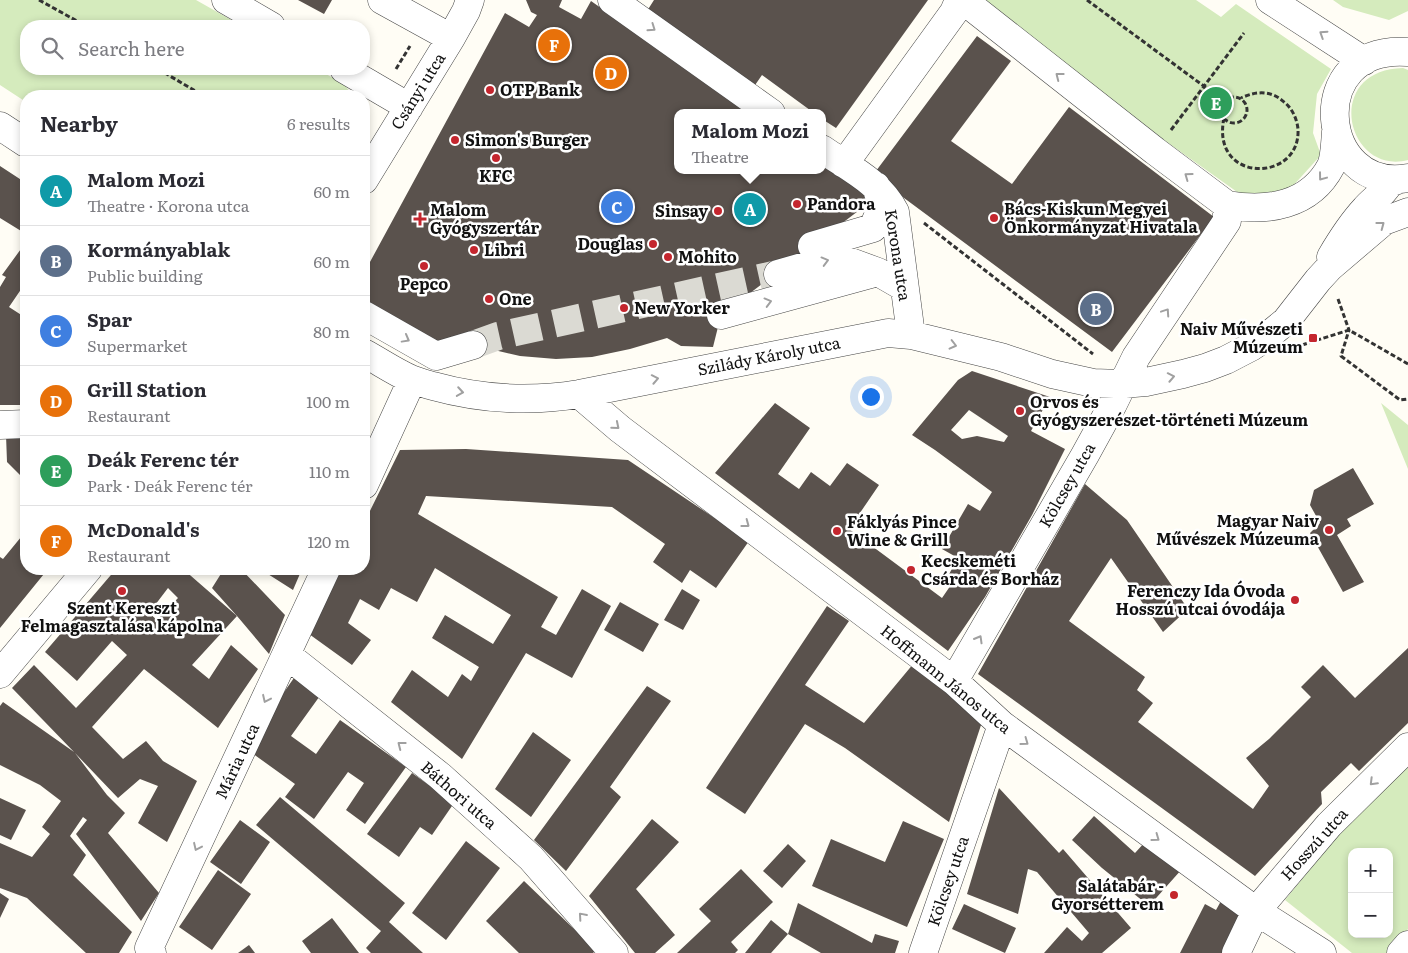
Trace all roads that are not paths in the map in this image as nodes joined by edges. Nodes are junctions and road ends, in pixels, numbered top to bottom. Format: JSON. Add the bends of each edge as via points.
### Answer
{"nodes":[{"id":1,"x":226,"y":0,"type":"edge"},
{"id":2,"x":382,"y":0,"type":"edge"},
{"id":3,"x":470,"y":0,"type":"edge"},
{"id":4,"x":612,"y":0,"type":"edge"},
{"id":5,"x":961,"y":0,"type":"edge"},
{"id":6,"x":1270,"y":0,"type":"edge"},
{"id":7,"x":261,"y":20,"type":"edge"},
{"id":8,"x":450,"y":38,"type":"junction"},
{"id":9,"x":1408,"y":52,"type":"edge"},
{"id":10,"x":1364,"y":61,"type":"junction"},
{"id":11,"x":354,"y":75,"type":"edge"},
{"id":12,"x":409,"y":107,"type":"junction"},
{"id":13,"x":765,"y":109,"type":"edge"},
{"id":14,"x":0,"y":126,"type":"edge"},
{"id":15,"x":1336,"y":132,"type":"junction"},
{"id":16,"x":20,"y":139,"type":"edge"},
{"id":17,"x":833,"y":156,"type":"edge"},
{"id":18,"x":370,"y":170,"type":"edge"},
{"id":19,"x":1404,"y":178,"type":"edge"},
{"id":20,"x":876,"y":186,"type":"junction"},
{"id":21,"x":1227,"y":205,"type":"junction"},
{"id":22,"x":1408,"y":212,"type":"edge"},
{"id":23,"x":812,"y":246,"type":"dead end"},
{"id":24,"x":878,"y":272,"type":"junction"},
{"id":25,"x":778,"y":274,"type":"tunnel mouth"},
{"id":26,"x":904,"y":287,"type":"junction"},
{"id":27,"x":1327,"y":288,"type":"junction"},
{"id":28,"x":721,"y":315,"type":"dead end"},
{"id":29,"x":370,"y":318,"type":"edge"},
{"id":30,"x":911,"y":335,"type":"junction"},
{"id":31,"x":473,"y":346,"type":"tunnel mouth"},
{"id":32,"x":370,"y":356,"type":"edge"},
{"id":33,"x":412,"y":380,"type":"junction"},
{"id":34,"x":1122,"y":384,"type":"junction"},
{"id":35,"x":579,"y":394,"type":"junction"},
{"id":36,"x":20,"y":424,"type":"edge"},
{"id":37,"x":0,"y":425,"type":"edge"},
{"id":38,"x":370,"y":472,"type":"edge"},
{"id":39,"x":83,"y":575,"type":"edge"},
{"id":40,"x":323,"y":575,"type":"edge"},
{"id":41,"x":287,"y":655,"type":"junction"},
{"id":42,"x":0,"y":674,"type":"edge"},
{"id":43,"x":954,"y":681,"type":"junction"},
{"id":44,"x":1002,"y":725,"type":"junction"},
{"id":45,"x":1408,"y":747,"type":"edge"},
{"id":46,"x":1256,"y":911,"type":"junction"},
{"id":47,"x":1408,"y":946,"type":"edge"},
{"id":48,"x":152,"y":953,"type":"edge"},
{"id":49,"x":614,"y":953,"type":"edge"},
{"id":50,"x":923,"y":953,"type":"edge"},
{"id":51,"x":1236,"y":953,"type":"edge"},
{"id":52,"x":1322,"y":953,"type":"edge"},
{"id":53,"x":1401,"y":953,"type":"edge"}],
"edges":[{"from":1,"to":7,"type":"street"},
{"from":2,"to":8,"type":"street"},
{"from":3,"to":8,"type":"street","name":"Csányi utca"},
{"from":4,"to":13,"type":"street","one_way":true},
{"from":5,"to":17,"type":"street"},
{"from":21,"to":5,"type":"street","one_way":true},
{"from":10,"to":6,"type":"street","one_way":true},
{"from":8,"to":12,"type":"street","name":"Csányi utca"},
{"from":9,"to":10,"type":"street","via":[[1379,54]]},
{"from":10,"to":15,"type":"street","via":[[1341,84],[1335,100]]},
{"from":11,"to":12,"type":"street"},
{"from":12,"to":18,"type":"street","name":"Csányi utca"},
{"from":14,"to":16,"type":"street"},
{"from":15,"to":19,"type":"street","via":[[1353,161],[1367,172],[1383,178]]},
{"from":15,"to":21,"type":"street","one_way":true,"via":[[1331,165],[1309,193],[1298,200],[1265,207]]},
{"from":17,"to":20,"type":"street","name":"Korona utca"},
{"from":19,"to":27,"type":"street","via":[[1389,183],[1350,226]]},
{"from":20,"to":23,"type":"street","via":[[882,206],[873,228]]},
{"from":20,"to":26,"type":"street","name":"Korona utca","via":[[894,212]]},
{"from":34,"to":21,"type":"street","name":"Kölcsey utca","one_way":true,"via":[[1136,356],[1227,221]]},
{"from":27,"to":22,"type":"street","one_way":true,"via":[[1384,221]]},
{"from":25,"to":24,"type":"street","one_way":true,"via":[[837,258]]},
{"from":24,"to":26,"type":"street"},
{"from":28,"to":24,"type":"street","one_way":true},
{"from":26,"to":30,"type":"street","name":"Korona utca"},
{"from":34,"to":27,"type":"street","one_way":true,"via":[[1146,382],[1205,368],[1251,347]]},
{"from":29,"to":31,"type":"street","one_way":true,"via":[[436,356]]},
{"from":30,"to":34,"type":"street","name":"Szilády Károly utca","one_way":true,"via":[[1001,356],[1074,380]]},
{"from":35,"to":30,"type":"street","name":"Szilády Károly utca","one_way":true,"via":[[888,333]]},
{"from":32,"to":33,"type":"street","name":"Szilády Károly utca"},
{"from":33,"to":35,"type":"street","name":"Szilády Károly utca","one_way":true,"via":[[447,390],[496,396],[524,398]]},
{"from":33,"to":38,"type":"street"},
{"from":43,"to":34,"type":"street","name":"Kölcsey utca","one_way":true,"via":[[1085,455]]},
{"from":35,"to":43,"type":"street","name":"Hoffmann János utca","one_way":true,"via":[[620,429]]},
{"from":36,"to":37,"type":"street"},
{"from":39,"to":42,"type":"street"},
{"from":40,"to":41,"type":"street","name":"Mária utca"},
{"from":41,"to":48,"type":"street","name":"Mária utca","one_way":true,"via":[[149,948]]},
{"from":49,"to":41,"type":"street","name":"Báthori utca","one_way":true,"via":[[531,858],[440,776]]},
{"from":43,"to":44,"type":"street","name":"Hoffmann János utca"},
{"from":44,"to":46,"type":"street","name":"Hoffmann János utca","one_way":true},
{"from":44,"to":50,"type":"street","name":"Kölcsey utca"},
{"from":45,"to":46,"type":"street","name":"Hosszú utca","one_way":true,"via":[[1329,825]]},
{"from":46,"to":51,"type":"street","name":"Hosszú utca"},
{"from":46,"to":52,"type":"street","name":"Hoffmann János utca"},
{"from":47,"to":53,"type":"street"}]}
